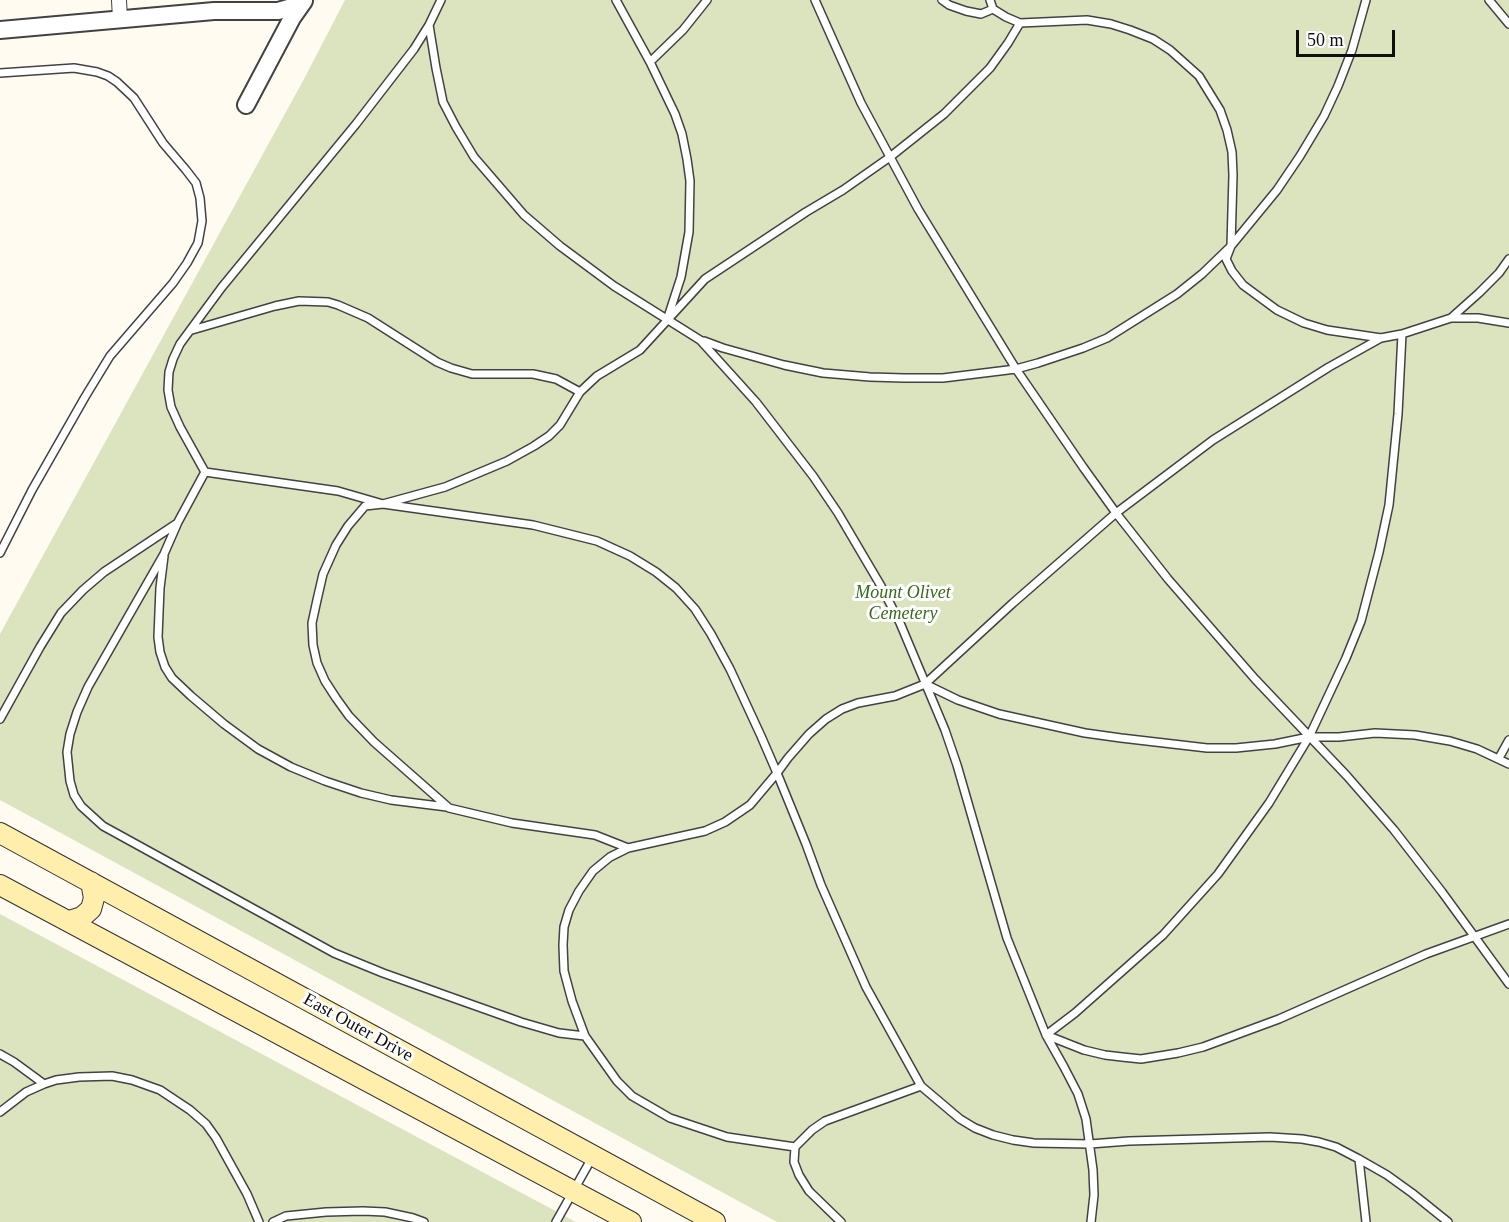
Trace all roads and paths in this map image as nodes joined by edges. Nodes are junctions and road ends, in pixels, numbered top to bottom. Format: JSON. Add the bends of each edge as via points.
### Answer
{"nodes":[{"id":1,"x":118,"y":0,"type":"edge"},
{"id":2,"x":215,"y":0,"type":"edge"},
{"id":3,"x":441,"y":0,"type":"edge"},
{"id":4,"x":616,"y":0,"type":"edge"},
{"id":5,"x":707,"y":0,"type":"edge"},
{"id":6,"x":815,"y":0,"type":"edge"},
{"id":7,"x":942,"y":0,"type":"edge"},
{"id":8,"x":990,"y":0,"type":"edge"},
{"id":9,"x":1366,"y":0,"type":"edge"},
{"id":10,"x":1489,"y":0,"type":"edge"},
{"id":11,"x":303,"y":2,"type":"edge"},
{"id":12,"x":993,"y":9,"type":"junction"},
{"id":13,"x":213,"y":11,"type":"dead end"},
{"id":14,"x":284,"y":17,"type":"junction"},
{"id":15,"x":120,"y":19,"type":"junction"},
{"id":16,"x":1020,"y":23,"type":"junction"},
{"id":17,"x":1509,"y":24,"type":"edge"},
{"id":18,"x":429,"y":25,"type":"junction"},
{"id":19,"x":0,"y":30,"type":"edge"},
{"id":20,"x":650,"y":62,"type":"junction"},
{"id":21,"x":0,"y":73,"type":"edge"},
{"id":22,"x":246,"y":105,"type":"dead end"},
{"id":23,"x":890,"y":157,"type":"junction"},
{"id":24,"x":1231,"y":246,"type":"junction"},
{"id":25,"x":1509,"y":259,"type":"edge"},
{"id":26,"x":1451,"y":318,"type":"junction"},
{"id":27,"x":667,"y":320,"type":"junction"},
{"id":28,"x":1509,"y":323,"type":"edge"},
{"id":29,"x":192,"y":330,"type":"junction"},
{"id":30,"x":1402,"y":334,"type":"junction"},
{"id":31,"x":1381,"y":338,"type":"junction"},
{"id":32,"x":700,"y":340,"type":"junction"},
{"id":33,"x":1016,"y":369,"type":"junction"},
{"id":34,"x":580,"y":392,"type":"junction"},
{"id":35,"x":205,"y":472,"type":"junction"},
{"id":36,"x":383,"y":504,"type":"junction"},
{"id":37,"x":1116,"y":513,"type":"junction"},
{"id":38,"x":178,"y":522,"type":"junction"},
{"id":39,"x":0,"y":553,"type":"edge"},
{"id":40,"x":164,"y":554,"type":"junction"},
{"id":41,"x":925,"y":684,"type":"junction"},
{"id":42,"x":0,"y":719,"type":"edge"},
{"id":43,"x":1309,"y":737,"type":"junction"},
{"id":44,"x":1509,"y":740,"type":"edge"},
{"id":45,"x":1499,"y":758,"type":"junction"},
{"id":46,"x":1509,"y":764,"type":"edge"},
{"id":47,"x":777,"y":773,"type":"junction"},
{"id":48,"x":448,"y":808,"type":"junction"},
{"id":49,"x":0,"y":833,"type":"edge"},
{"id":50,"x":628,"y":848,"type":"junction"},
{"id":51,"x":91,"y":882,"type":"junction"},
{"id":52,"x":0,"y":885,"type":"edge"},
{"id":53,"x":69,"y":921,"type":"junction"},
{"id":54,"x":1509,"y":924,"type":"edge"},
{"id":55,"x":1474,"y":935,"type":"junction"},
{"id":56,"x":1509,"y":984,"type":"edge"},
{"id":57,"x":1046,"y":1035,"type":"junction"},
{"id":58,"x":585,"y":1036,"type":"junction"},
{"id":59,"x":0,"y":1054,"type":"edge"},
{"id":60,"x":44,"y":1084,"type":"junction"},
{"id":61,"x":921,"y":1086,"type":"junction"},
{"id":62,"x":0,"y":1112,"type":"edge"},
{"id":63,"x":1090,"y":1144,"type":"junction"},
{"id":64,"x":795,"y":1147,"type":"junction"},
{"id":65,"x":593,"y":1156,"type":"junction"},
{"id":66,"x":1359,"y":1159,"type":"junction"},
{"id":67,"x":574,"y":1191,"type":"junction"},
{"id":68,"x":259,"y":1222,"type":"edge"},
{"id":69,"x":273,"y":1222,"type":"edge"},
{"id":70,"x":424,"y":1222,"type":"edge"},
{"id":71,"x":556,"y":1222,"type":"edge"},
{"id":72,"x":631,"y":1222,"type":"edge"},
{"id":73,"x":715,"y":1222,"type":"edge"},
{"id":74,"x":841,"y":1222,"type":"edge"},
{"id":75,"x":1091,"y":1222,"type":"edge"},
{"id":76,"x":1366,"y":1222,"type":"edge"},
{"id":77,"x":1448,"y":1222,"type":"edge"}],
"edges":[{"from":1,"to":15,"type":"street"},
{"from":2,"to":13,"type":"lane"},
{"from":3,"to":18,"type":"lane"},
{"from":4,"to":20,"type":"lane"},
{"from":5,"to":20,"type":"lane"},
{"from":6,"to":23,"type":"lane"},
{"from":7,"to":12,"type":"lane","via":[[981,14]]},
{"from":8,"to":12,"type":"lane"},
{"from":9,"to":24,"type":"lane","via":[[1352,50],[1324,116],[1277,190]]},
{"from":10,"to":17,"type":"lane"},
{"from":11,"to":14,"type":"street"},
{"from":12,"to":16,"type":"lane"},
{"from":14,"to":15,"type":"street","via":[[214,11]]},
{"from":14,"to":22,"type":"street"},
{"from":15,"to":19,"type":"street"},
{"from":16,"to":23,"type":"lane","via":[[990,68],[944,114]]},
{"from":16,"to":24,"type":"lane","via":[[1087,20],[1130,30],[1170,50],[1199,76],[1220,110],[1232,152]]},
{"from":18,"to":27,"type":"lane","via":[[443,102],[474,157],[524,215],[560,246]]},
{"from":18,"to":29,"type":"lane","via":[[356,124],[222,287]]},
{"from":20,"to":27,"type":"lane","via":[[682,134],[690,181],[685,255]]},
{"from":21,"to":39,"type":"lane","via":[[74,68],[97,72],[117,82],[134,98],[196,183],[202,222],[198,243],[187,263],[110,356]]},
{"from":23,"to":27,"type":"lane","via":[[705,279]]},
{"from":23,"to":33,"type":"lane"},
{"from":24,"to":31,"type":"lane","via":[[1226,259],[1232,271],[1243,285],[1277,310],[1327,330]]},
{"from":24,"to":33,"type":"lane","via":[[1177,294],[1107,338]]},
{"from":25,"to":26,"type":"lane"},
{"from":26,"to":28,"type":"lane"},
{"from":26,"to":30,"type":"lane"},
{"from":27,"to":32,"type":"lane"},
{"from":27,"to":34,"type":"lane","via":[[640,350],[597,376]]},
{"from":29,"to":34,"type":"lane","via":[[299,301],[328,302],[368,318],[451,368],[472,374],[533,374],[556,379]]},
{"from":29,"to":35,"type":"lane","via":[[173,359],[168,390],[175,417]]},
{"from":30,"to":31,"type":"lane"},
{"from":30,"to":43,"type":"lane","via":[[1394,463],[1379,552],[1361,621]]},
{"from":31,"to":37,"type":"lane","via":[[1212,440]]},
{"from":32,"to":33,"type":"lane","via":[[823,373],[943,378]]},
{"from":32,"to":41,"type":"lane","via":[[756,402],[838,513],[900,623]]},
{"from":33,"to":37,"type":"lane"},
{"from":34,"to":36,"type":"lane","via":[[560,425],[534,446],[445,488]]},
{"from":35,"to":36,"type":"lane","via":[[338,491]]},
{"from":35,"to":38,"type":"lane"},
{"from":36,"to":47,"type":"lane","via":[[533,525],[597,541],[656,572],[695,609],[711,634]]},
{"from":36,"to":48,"type":"lane","via":[[365,506],[336,546],[316,600],[313,645],[325,681],[349,716]]},
{"from":37,"to":41,"type":"lane"},
{"from":37,"to":43,"type":"lane","via":[[1168,579]]},
{"from":38,"to":40,"type":"lane"},
{"from":38,"to":42,"type":"lane","via":[[104,572],[62,613]]},
{"from":40,"to":48,"type":"lane","via":[[160,652],[172,678],[190,696],[258,748],[291,767],[361,793]]},
{"from":40,"to":58,"type":"lane","via":[[77,712],[67,752],[69,781],[81,806],[103,826],[334,953],[521,1022]]},
{"from":41,"to":43,"type":"lane","via":[[999,714],[1121,738],[1236,748]]},
{"from":41,"to":47,"type":"lane","via":[[896,696],[858,703],[826,718]]},
{"from":41,"to":57,"type":"lane","via":[[957,765],[1007,938]]},
{"from":43,"to":45,"type":"lane","via":[[1414,735],[1450,741]]},
{"from":43,"to":55,"type":"lane","via":[[1394,830]]},
{"from":43,"to":57,"type":"lane","via":[[1269,803],[1196,899],[1135,960]]},
{"from":44,"to":45,"type":"lane"},
{"from":45,"to":46,"type":"lane"},
{"from":47,"to":50,"type":"lane","via":[[750,805],[725,822],[705,831]]},
{"from":47,"to":61,"type":"lane","via":[[852,958]]},
{"from":48,"to":50,"type":"lane","via":[[595,836]]},
{"from":49,"to":51,"type":"main road","name":"East Outer Drive"},
{"from":50,"to":58,"type":"lane","via":[[593,871],[569,910],[564,927],[564,971]]},
{"from":51,"to":53,"type":"main road","via":[[91,909]]},
{"from":51,"to":65,"type":"main road","name":"East Outer Drive"},
{"from":52,"to":53,"type":"main road"},
{"from":53,"to":67,"type":"main road"},
{"from":54,"to":55,"type":"lane"},
{"from":55,"to":56,"type":"lane"},
{"from":55,"to":57,"type":"lane","via":[[1279,1019],[1178,1053],[1141,1059],[1105,1055]]},
{"from":57,"to":63,"type":"lane","via":[[1078,1094]]},
{"from":58,"to":64,"type":"lane","via":[[632,1096],[670,1118],[727,1137]]},
{"from":59,"to":60,"type":"lane"},
{"from":60,"to":62,"type":"lane"},
{"from":60,"to":68,"type":"lane","via":[[112,1076],[146,1084],[175,1098],[206,1124],[216,1138]]},
{"from":61,"to":63,"type":"lane","via":[[960,1119],[993,1135],[1034,1143]]},
{"from":61,"to":64,"type":"lane","via":[[825,1121]]},
{"from":63,"to":66,"type":"lane","via":[[1270,1137],[1320,1142]]},
{"from":63,"to":75,"type":"lane","via":[[1094,1195]]},
{"from":64,"to":74,"type":"lane","via":[[794,1162],[799,1175],[809,1191]]},
{"from":65,"to":67,"type":"lane"},
{"from":65,"to":73,"type":"main road","name":"East Outer Drive"},
{"from":66,"to":76,"type":"lane"},
{"from":66,"to":77,"type":"lane","via":[[1387,1175]]},
{"from":67,"to":71,"type":"lane"},
{"from":67,"to":72,"type":"main road"},
{"from":69,"to":70,"type":"lane","via":[[286,1216],[363,1211]]}]}
